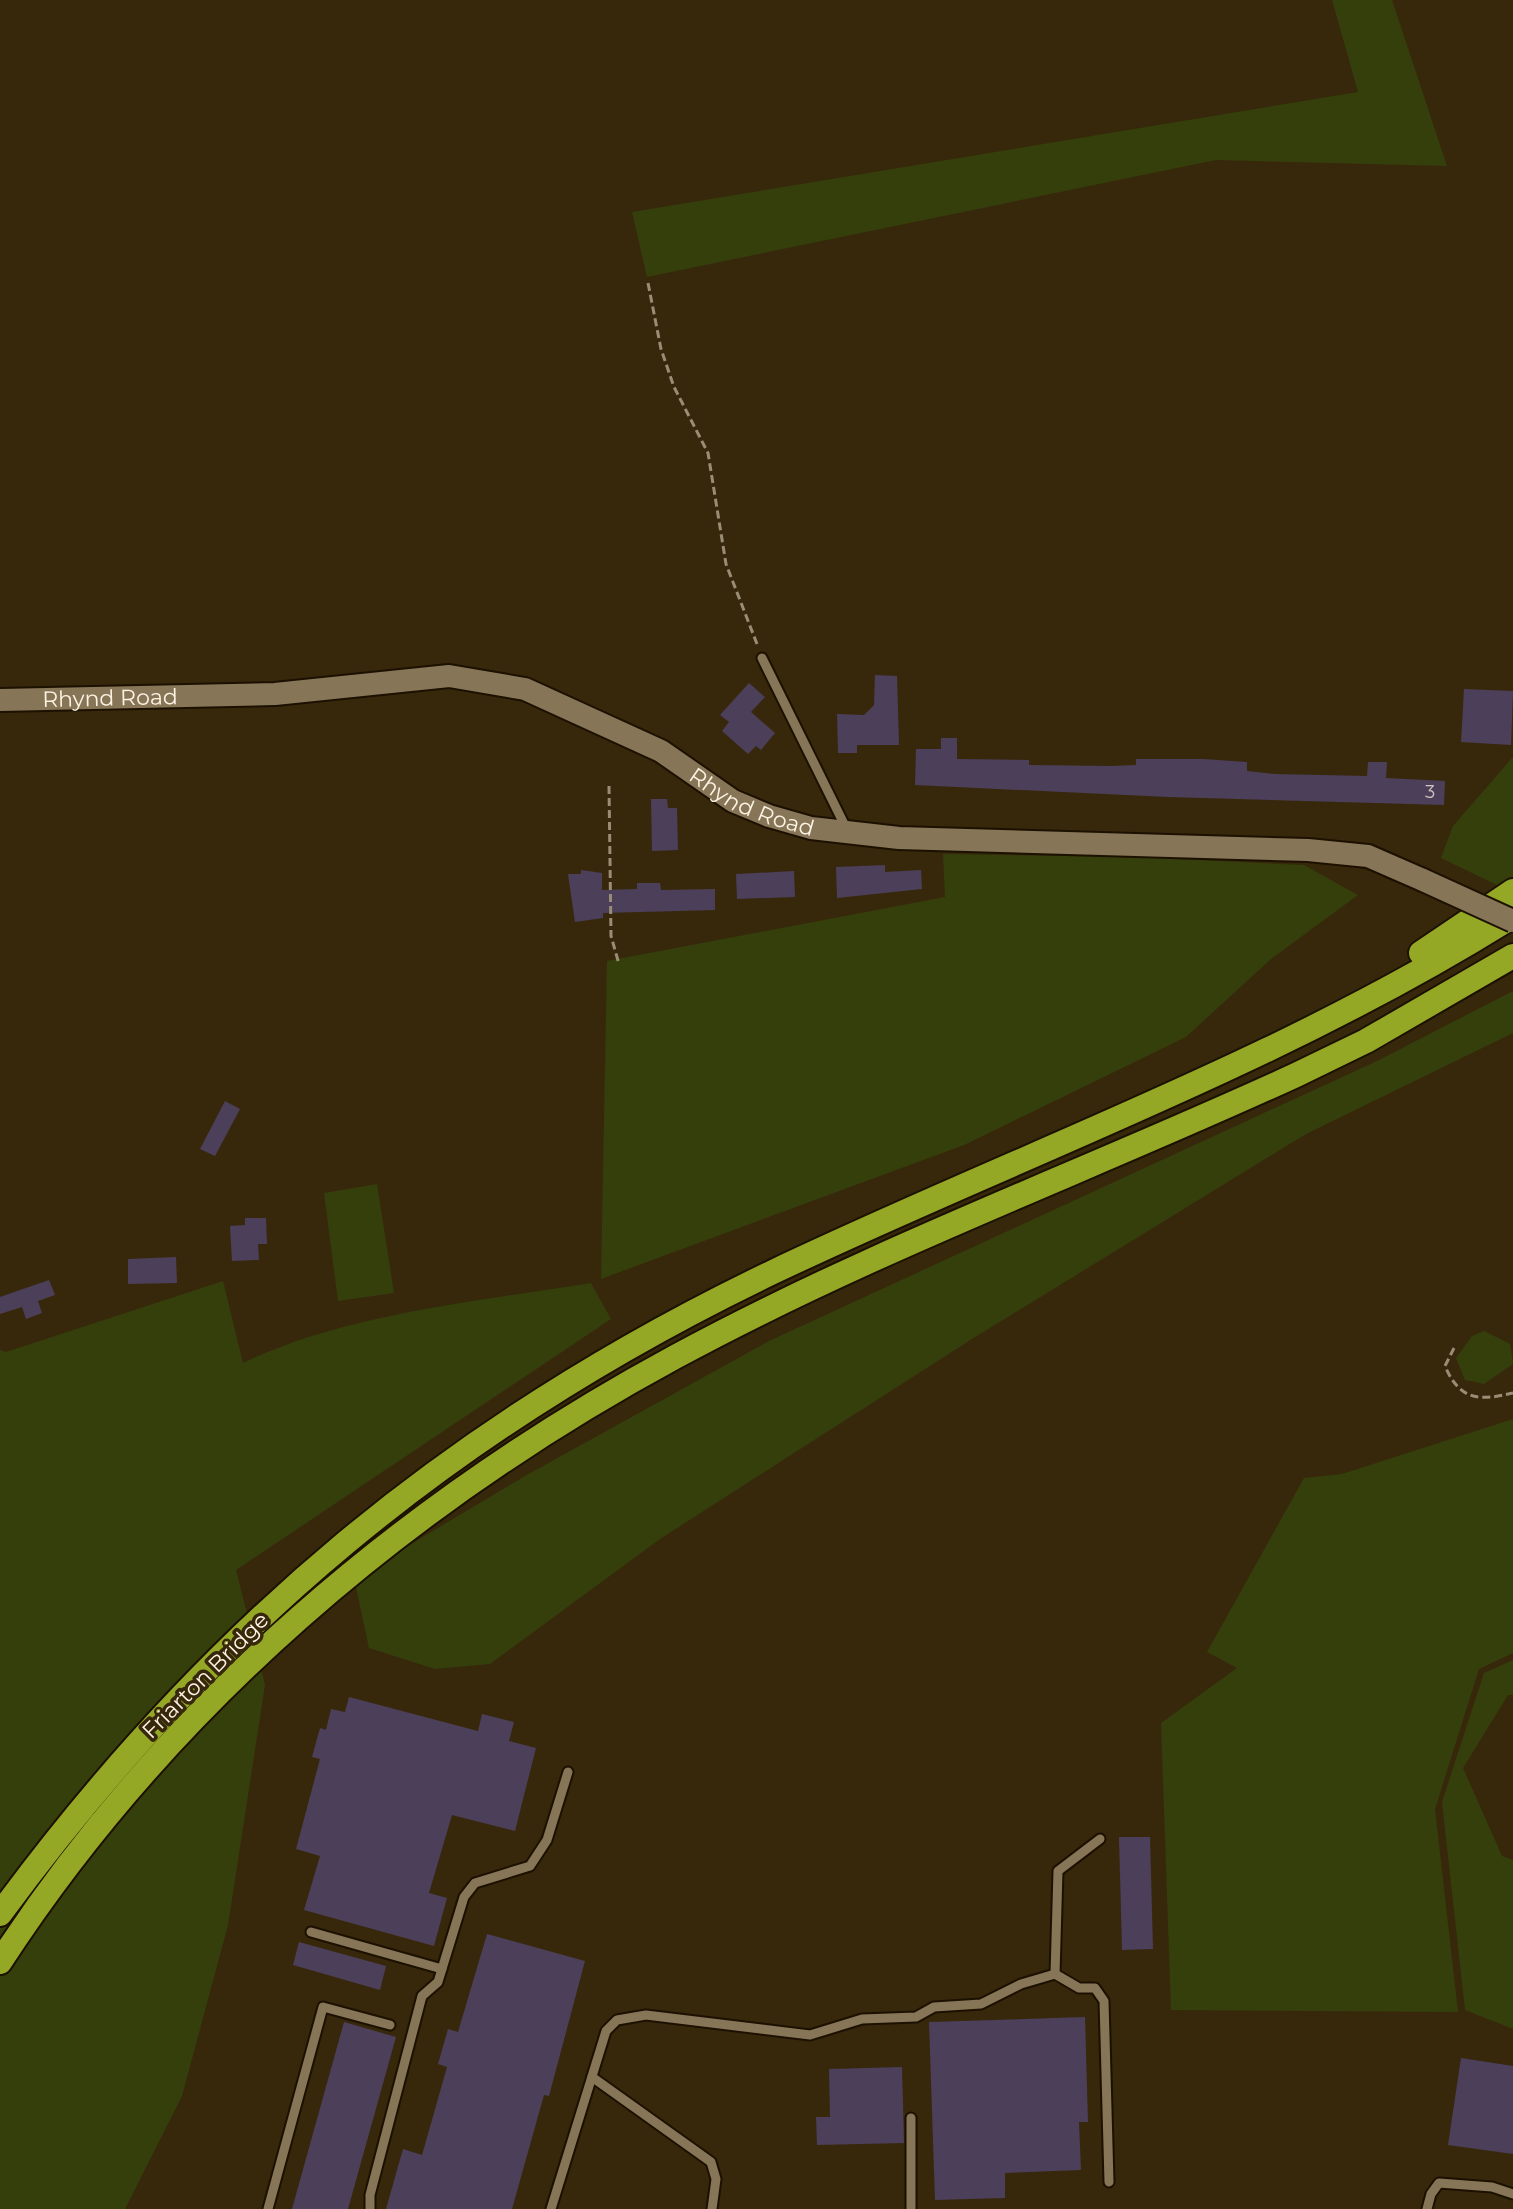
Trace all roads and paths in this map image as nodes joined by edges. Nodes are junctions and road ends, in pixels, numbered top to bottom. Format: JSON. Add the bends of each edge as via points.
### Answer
{"nodes":[{"id":1,"x":648,"y":283,"type":"dead end"},
{"id":2,"x":762,"y":658,"type":"joint"},
{"id":3,"x":0,"y":700,"type":"edge"},
{"id":4,"x":609,"y":786,"type":"dead end"},
{"id":5,"x":849,"y":835,"type":"junction"},
{"id":6,"x":1513,"y":891,"type":"edge"},
{"id":7,"x":1513,"y":918,"type":"edge"},
{"id":8,"x":1513,"y":956,"type":"edge"},
{"id":9,"x":619,"y":964,"type":"dead end"},
{"id":10,"x":1279,"y":1046,"type":"junction"},
{"id":11,"x":1454,"y":1348,"type":"dead end"},
{"id":12,"x":1513,"y":1393,"type":"edge"},
{"id":13,"x":568,"y":1772,"type":"dead end"},
{"id":14,"x":1100,"y":1839,"type":"dead end"},
{"id":15,"x":0,"y":1914,"type":"edge"},
{"id":16,"x":311,"y":1932,"type":"dead end"},
{"id":17,"x":0,"y":1962,"type":"edge"},
{"id":18,"x":442,"y":1969,"type":"junction"},
{"id":19,"x":1055,"y":1974,"type":"junction"},
{"id":20,"x":390,"y":2025,"type":"dead end"},
{"id":21,"x":592,"y":2077,"type":"junction"},
{"id":22,"x":911,"y":2118,"type":"dead end"},
{"id":23,"x":1109,"y":2182,"type":"dead end"},
{"id":24,"x":1513,"y":2194,"type":"edge"},
{"id":25,"x":268,"y":2209,"type":"edge"},
{"id":26,"x":370,"y":2209,"type":"edge"},
{"id":27,"x":551,"y":2209,"type":"edge"},
{"id":28,"x":712,"y":2209,"type":"edge"},
{"id":29,"x":911,"y":2209,"type":"edge"},
{"id":30,"x":1427,"y":2209,"type":"edge"}],
"edges":[{"from":1,"to":2,"type":"path","via":[[669,374],[708,453],[726,564]]},
{"from":2,"to":5,"type":"lane"},
{"from":3,"to":5,"type":"street","name":"Rhynd Road","via":[[261,695],[449,676],[525,689],[661,751],[733,801],[769,816]]},
{"from":4,"to":9,"type":"path","via":[[611,936]]},
{"from":5,"to":7,"type":"street","name":"Rhynd Road","bridge":true,"via":[[1368,856]]},
{"from":6,"to":10,"type":"highway"},
{"from":7,"to":10,"type":"highway"},
{"from":8,"to":17,"type":"highway","name":"Friarton Bridge","via":[[1296,1075],[756,1316],[585,1408],[491,1468],[386,1544],[214,1699],[112,1813]]},
{"from":10,"to":15,"type":"highway","name":"Friarton Bridge","via":[[772,1273],[657,1332],[474,1445],[371,1520],[240,1634],[107,1775]]},
{"from":11,"to":12,"type":"path","via":[[1445,1366],[1451,1381],[1465,1393],[1485,1400]]},
{"from":13,"to":18,"type":"lane","via":[[547,1840],[530,1866],[475,1883],[464,1897]]},
{"from":14,"to":19,"type":"lane","via":[[1058,1871]]},
{"from":16,"to":18,"type":"lane"},
{"from":18,"to":26,"type":"lane","via":[[438,1982],[422,1996]]},
{"from":19,"to":21,"type":"lane","via":[[981,2004],[934,2007],[916,2017],[862,2019],[810,2035],[646,2015],[617,2020],[606,2031]]},
{"from":19,"to":23,"type":"lane","via":[[1079,1988],[1095,1988],[1104,2001]]},
{"from":20,"to":25,"type":"lane","via":[[323,2007]]},
{"from":21,"to":27,"type":"lane"},
{"from":21,"to":28,"type":"lane","via":[[711,2162],[716,2179]]},
{"from":22,"to":29,"type":"lane"},
{"from":24,"to":30,"type":"lane","via":[[1480,2185],[1439,2183]]}]}
